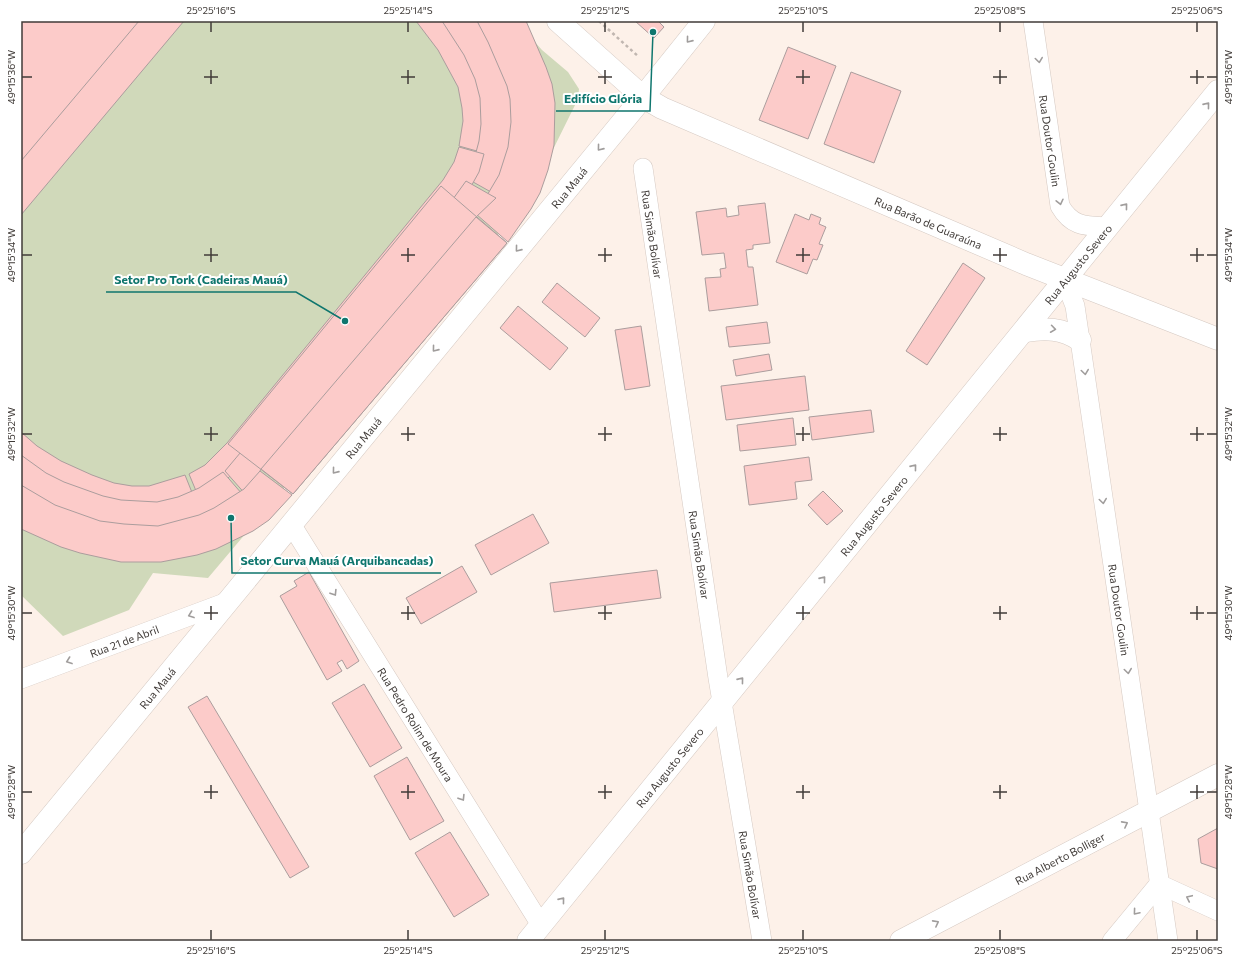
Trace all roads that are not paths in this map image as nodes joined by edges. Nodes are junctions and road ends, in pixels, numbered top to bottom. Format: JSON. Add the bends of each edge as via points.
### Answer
{"nodes":[{"id":1,"x":558,"y":21,"type":"edge"},
{"id":2,"x":704,"y":21,"type":"edge"},
{"id":3,"x":1033,"y":21,"type":"edge"},
{"id":4,"x":1218,"y":91,"type":"edge"},
{"id":5,"x":643,"y":97,"type":"junction"},
{"id":6,"x":643,"y":168,"type":"dead end"},
{"id":7,"x":1107,"y":227,"type":"junction"},
{"id":8,"x":1065,"y":280,"type":"junction"},
{"id":9,"x":1025,"y":331,"type":"junction"},
{"id":10,"x":1218,"y":339,"type":"edge"},
{"id":11,"x":1080,"y":340,"type":"junction"},
{"id":12,"x":291,"y":524,"type":"junction"},
{"id":13,"x":227,"y":602,"type":"junction"},
{"id":14,"x":21,"y":679,"type":"edge"},
{"id":15,"x":722,"y":703,"type":"junction"},
{"id":16,"x":1218,"y":775,"type":"edge"},
{"id":17,"x":1148,"y":812,"type":"junction"},
{"id":18,"x":21,"y":853,"type":"edge"},
{"id":19,"x":1159,"y":884,"type":"junction"},
{"id":20,"x":1218,"y":911,"type":"edge"},
{"id":21,"x":534,"y":933,"type":"edge"},
{"id":22,"x":762,"y":941,"type":"edge"},
{"id":23,"x":901,"y":941,"type":"edge"},
{"id":24,"x":1112,"y":941,"type":"edge"},
{"id":25,"x":1168,"y":941,"type":"edge"}],
"edges":[{"from":1,"to":5,"type":"main road","name":"Rua Barão de Guaraúna"},
{"from":2,"to":5,"type":"main road","name":"Rua Mauá","one_way":true},
{"from":3,"to":7,"type":"street","name":"Rua Doutor Goulin","one_way":true,"via":[[1060,206],[1065,215],[1074,222],[1084,226]]},
{"from":7,"to":4,"type":"main road","name":"Rua Augusto Severo","one_way":true},
{"from":5,"to":8,"type":"main road","name":"Rua Barão de Guaraúna","via":[[662,108]]},
{"from":5,"to":12,"type":"main road","name":"Rua Mauá","one_way":true},
{"from":6,"to":15,"type":"street","name":"Rua Simão Bolívar"},
{"from":7,"to":8,"type":"main road","name":"Rua Augusto Severo"},
{"from":8,"to":9,"type":"main road","name":"Rua Augusto Severo"},
{"from":8,"to":10,"type":"main road","name":"Rua Barão de Guaraúna"},
{"from":8,"to":11,"type":"street","name":"Rua Doutor Goulin","via":[[1075,306]]},
{"from":9,"to":11,"type":"main road","one_way":true,"via":[[1057,329]]},
{"from":15,"to":9,"type":"main road","name":"Rua Augusto Severo","one_way":true},
{"from":11,"to":17,"type":"street","name":"Rua Doutor Goulin","one_way":true},
{"from":12,"to":13,"type":"main road","name":"Rua Mauá"},
{"from":12,"to":21,"type":"street","name":"Rua Pedro Rolim de Moura","one_way":true},
{"from":13,"to":14,"type":"street","name":"Rua 21 de Abril","one_way":true},
{"from":13,"to":18,"type":"main road","name":"Rua Mauá"},
{"from":21,"to":15,"type":"main road","name":"Rua Augusto Severo","one_way":true},
{"from":15,"to":22,"type":"street","name":"Rua Simão Bolívar"},
{"from":16,"to":17,"type":"main road","name":"Rua Alberto Bolliger"},
{"from":17,"to":19,"type":"street","name":"Rua Doutor Goulin"},
{"from":23,"to":17,"type":"main road","name":"Rua Alberto Bolliger","one_way":true},
{"from":20,"to":19,"type":"street","one_way":true},
{"from":19,"to":24,"type":"street","one_way":true},
{"from":19,"to":25,"type":"street","name":"Rua Doutor Goulin"}]}
